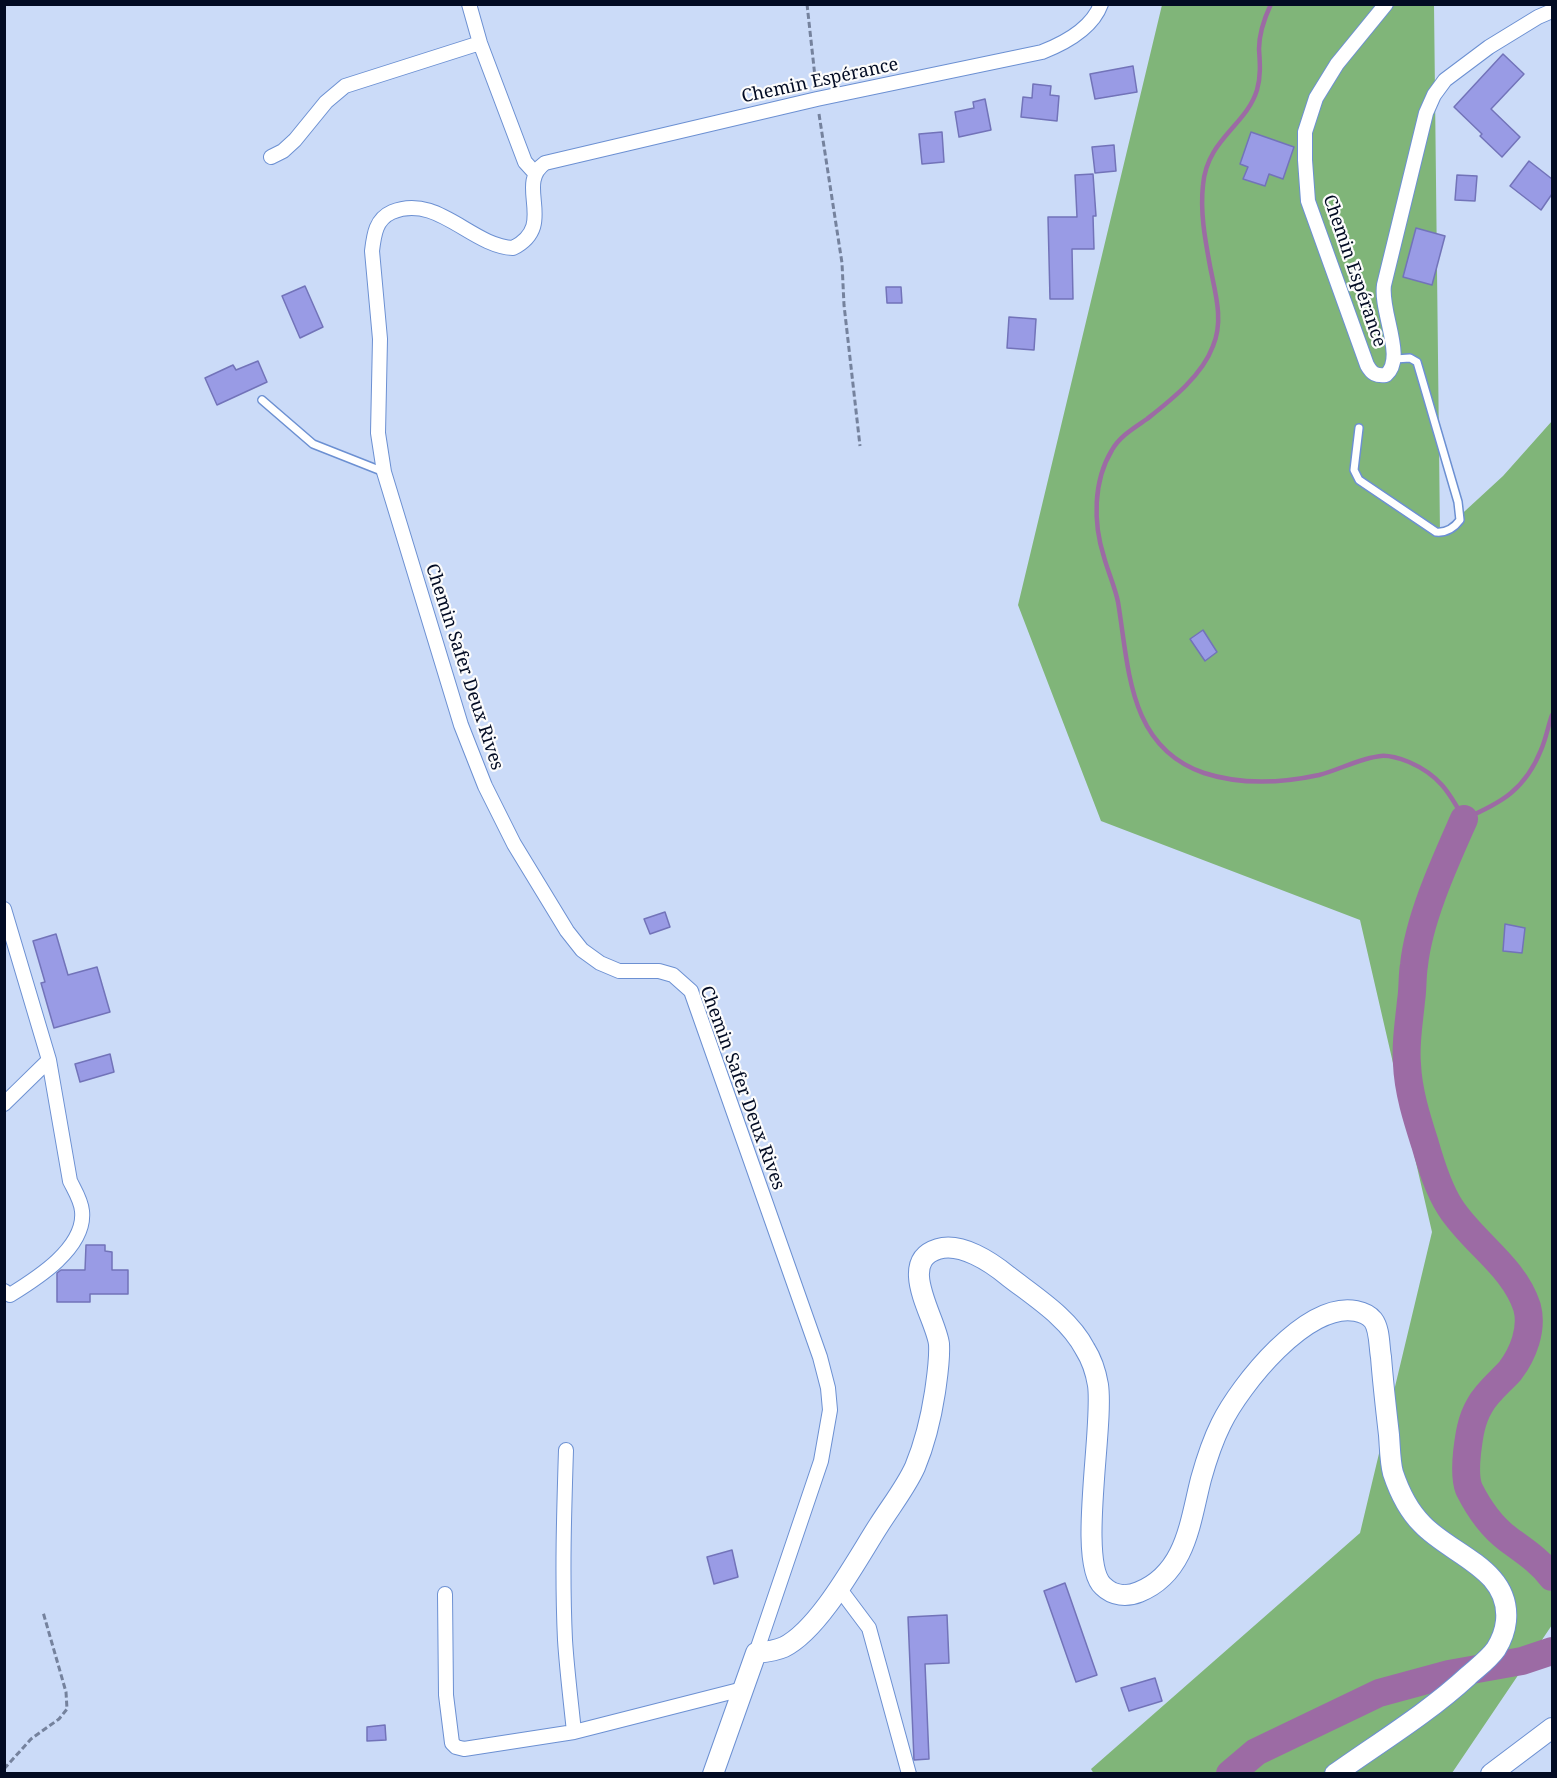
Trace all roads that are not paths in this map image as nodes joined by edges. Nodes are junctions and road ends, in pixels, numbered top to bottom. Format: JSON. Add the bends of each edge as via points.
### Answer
{"nodes":[{"id":1,"x":469,"y":4,"type":"edge"},
{"id":2,"x":1101,"y":4,"type":"edge"},
{"id":3,"x":1386,"y":4,"type":"edge"},
{"id":4,"x":1552,"y":11,"type":"edge"},
{"id":5,"x":480,"y":43,"type":"junction"},
{"id":6,"x":271,"y":157,"type":"dead end"},
{"id":7,"x":535,"y":173,"type":"junction"},
{"id":8,"x":1395,"y":359,"type":"junction"},
{"id":9,"x":261,"y":400,"type":"dead end"},
{"id":10,"x":1359,"y":428,"type":"dead end"},
{"id":11,"x":384,"y":472,"type":"junction"},
{"id":12,"x":4,"y":909,"type":"edge"},
{"id":13,"x":48,"y":1060,"type":"junction"},
{"id":14,"x":4,"y":1104,"type":"edge"},
{"id":15,"x":4,"y":1292,"type":"edge"},
{"id":16,"x":566,"y":1450,"type":"dead end"},
{"id":17,"x":839,"y":1588,"type":"junction"},
{"id":18,"x":445,"y":1594,"type":"dead end"},
{"id":19,"x":756,"y":1653,"type":"junction"},
{"id":20,"x":743,"y":1689,"type":"junction"},
{"id":21,"x":1552,"y":1728,"type":"edge"},
{"id":22,"x":574,"y":1732,"type":"junction"},
{"id":23,"x":713,"y":1773,"type":"edge"},
{"id":24,"x":909,"y":1773,"type":"edge"},
{"id":25,"x":1335,"y":1773,"type":"edge"},
{"id":26,"x":1491,"y":1773,"type":"edge"}],
"edges":[{"from":1,"to":5,"type":"street"},
{"from":2,"to":7,"type":"street","name":"Chemin Espérance","via":[[1082,30],[1042,52],[550,161]]},
{"from":3,"to":8,"type":"street","name":"Chemin Espérance","via":[[1337,64],[1316,98],[1305,132],[1305,160],[1308,201],[1368,365],[1372,373],[1386,375]]},
{"from":4,"to":8,"type":"street","name":"Chemin Espérance","via":[[1489,47],[1445,80],[1434,95],[1426,113],[1383,295]]},
{"from":5,"to":6,"type":"street","via":[[345,86],[326,102],[296,140]]},
{"from":5,"to":7,"type":"street","via":[[525,162]]},
{"from":7,"to":11,"type":"street","name":"Chemin Safer Deux Rives","via":[[535,225],[530,236],[513,248],[495,244],[425,210],[402,208],[389,213],[377,225],[372,251],[380,339],[378,434]]},
{"from":8,"to":10,"type":"lane","via":[[1410,358],[1417,362],[1458,502],[1460,520],[1456,526],[1436,532],[1359,480],[1354,470]]},
{"from":9,"to":11,"type":"lane","via":[[313,444]]},
{"from":11,"to":19,"type":"street","name":"Chemin Safer Deux Rives","via":[[461,725],[485,786],[514,844],[582,950],[619,971],[673,975],[691,991],[820,1357],[830,1410],[821,1461]]},
{"from":12,"to":13,"type":"street"},
{"from":13,"to":14,"type":"street"},
{"from":13,"to":15,"type":"street","via":[[70,1181],[80,1199],[82,1223],[64,1254],[32,1282],[10,1295]]},
{"from":16,"to":22,"type":"street","via":[[562,1548],[565,1642]]},
{"from":17,"to":19,"type":"street","via":[[798,1637],[783,1647]]},
{"from":17,"to":24,"type":"street","via":[[869,1628]]},
{"from":17,"to":25,"type":"street","via":[[913,1471],[924,1441],[938,1370],[939,1343],[918,1278],[921,1264],[936,1250],[959,1249],[1000,1269],[1072,1329],[1084,1346],[1093,1364],[1099,1410],[1091,1552],[1098,1581],[1114,1594],[1129,1596],[1153,1586],[1178,1560],[1220,1425],[1265,1363],[1300,1328],[1327,1312],[1365,1314],[1376,1325],[1392,1472],[1425,1528],[1495,1580],[1503,1594],[1506,1623],[1493,1653],[1449,1694]]},
{"from":18,"to":22,"type":"street","via":[[446,1695],[452,1743],[464,1749]]},
{"from":19,"to":20,"type":"street"},
{"from":20,"to":22,"type":"street"},
{"from":20,"to":23,"type":"street"},
{"from":21,"to":26,"type":"street"}]}
